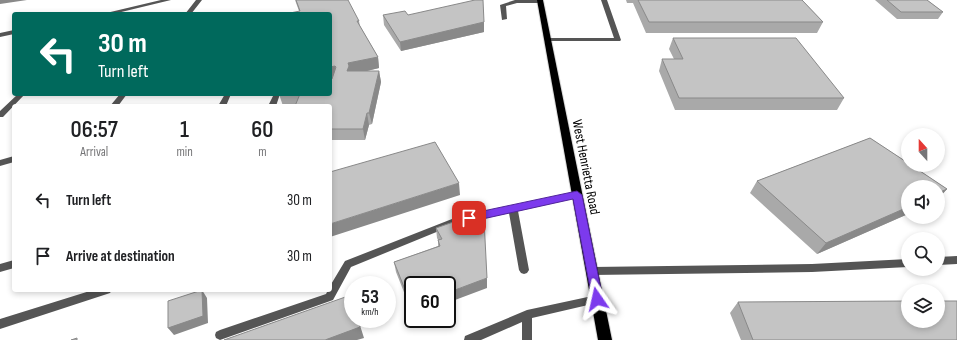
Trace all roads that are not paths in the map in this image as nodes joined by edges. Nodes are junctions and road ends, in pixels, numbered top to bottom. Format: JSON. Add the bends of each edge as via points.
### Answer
{"nodes":[{"id":1,"x":168,"y":0,"type":"edge"},
{"id":2,"x":199,"y":0,"type":"edge"},
{"id":3,"x":540,"y":0,"type":"edge"},
{"id":4,"x":604,"y":0,"type":"edge"},
{"id":5,"x":114,"y":12,"type":"edge"},
{"id":6,"x":190,"y":12,"type":"edge"},
{"id":7,"x":504,"y":19,"type":"dead end"},
{"id":8,"x":12,"y":32,"type":"edge"},
{"id":9,"x":0,"y":35,"type":"edge"},
{"id":10,"x":548,"y":40,"type":"junction"},
{"id":11,"x":20,"y":96,"type":"edge"},
{"id":12,"x":122,"y":96,"type":"edge"},
{"id":13,"x":116,"y":104,"type":"edge"},
{"id":14,"x":0,"y":115,"type":"edge"},
{"id":15,"x":12,"y":160,"type":"edge"},
{"id":16,"x":0,"y":163,"type":"edge"},
{"id":17,"x":577,"y":195,"type":"junction"},
{"id":18,"x":513,"y":209,"type":"junction"},
{"id":19,"x":957,"y":260,"type":"edge"},
{"id":20,"x":945,"y":261,"type":"edge"},
{"id":21,"x":901,"y":263,"type":"edge"},
{"id":22,"x":12,"y":265,"type":"edge"},
{"id":23,"x":0,"y":268,"type":"edge"},
{"id":24,"x":524,"y":270,"type":"dead end"},
{"id":25,"x":592,"y":271,"type":"junction"},
{"id":26,"x":100,"y":292,"type":"edge"},
{"id":27,"x":332,"y":292,"type":"edge"},
{"id":28,"x":332,"y":292,"type":"edge"},
{"id":29,"x":597,"y":299,"type":"junction"},
{"id":30,"x":527,"y":315,"type":"junction"},
{"id":31,"x":0,"y":324,"type":"edge"},
{"id":32,"x":220,"y":335,"type":"dead end"},
{"id":33,"x":469,"y":340,"type":"edge"},
{"id":34,"x":527,"y":340,"type":"edge"},
{"id":35,"x":605,"y":340,"type":"edge"}],
"edges":[{"from":1,"to":5,"type":"lane"},
{"from":2,"to":6,"type":"lane"},
{"from":3,"to":7,"type":"lane","via":[[517,1],[503,5]]},
{"from":3,"to":10,"type":"main road","name":"West Henrietta Road"},
{"from":4,"to":10,"type":"lane","via":[[618,40]]},
{"from":8,"to":9,"type":"lane"},
{"from":10,"to":17,"type":"main road","name":"West Henrietta Road"},
{"from":11,"to":14,"type":"lane"},
{"from":12,"to":13,"type":"lane"},
{"from":15,"to":16,"type":"lane"},
{"from":17,"to":18,"type":"lane"},
{"from":17,"to":25,"type":"main road","name":"West Henrietta Road"},
{"from":18,"to":24,"type":"lane"},
{"from":18,"to":27,"type":"lane","via":[[455,221],[348,264]]},
{"from":19,"to":20,"type":"lane"},
{"from":21,"to":25,"type":"lane","via":[[812,268]]},
{"from":22,"to":23,"type":"lane"},
{"from":25,"to":29,"type":"main road","name":"West Henrietta Road"},
{"from":26,"to":31,"type":"lane"},
{"from":28,"to":32,"type":"lane","via":[[329,297]]},
{"from":29,"to":30,"type":"lane"},
{"from":29,"to":35,"type":"main road","name":"West Henrietta Road"},
{"from":30,"to":33,"type":"lane"},
{"from":30,"to":34,"type":"lane"}]}
